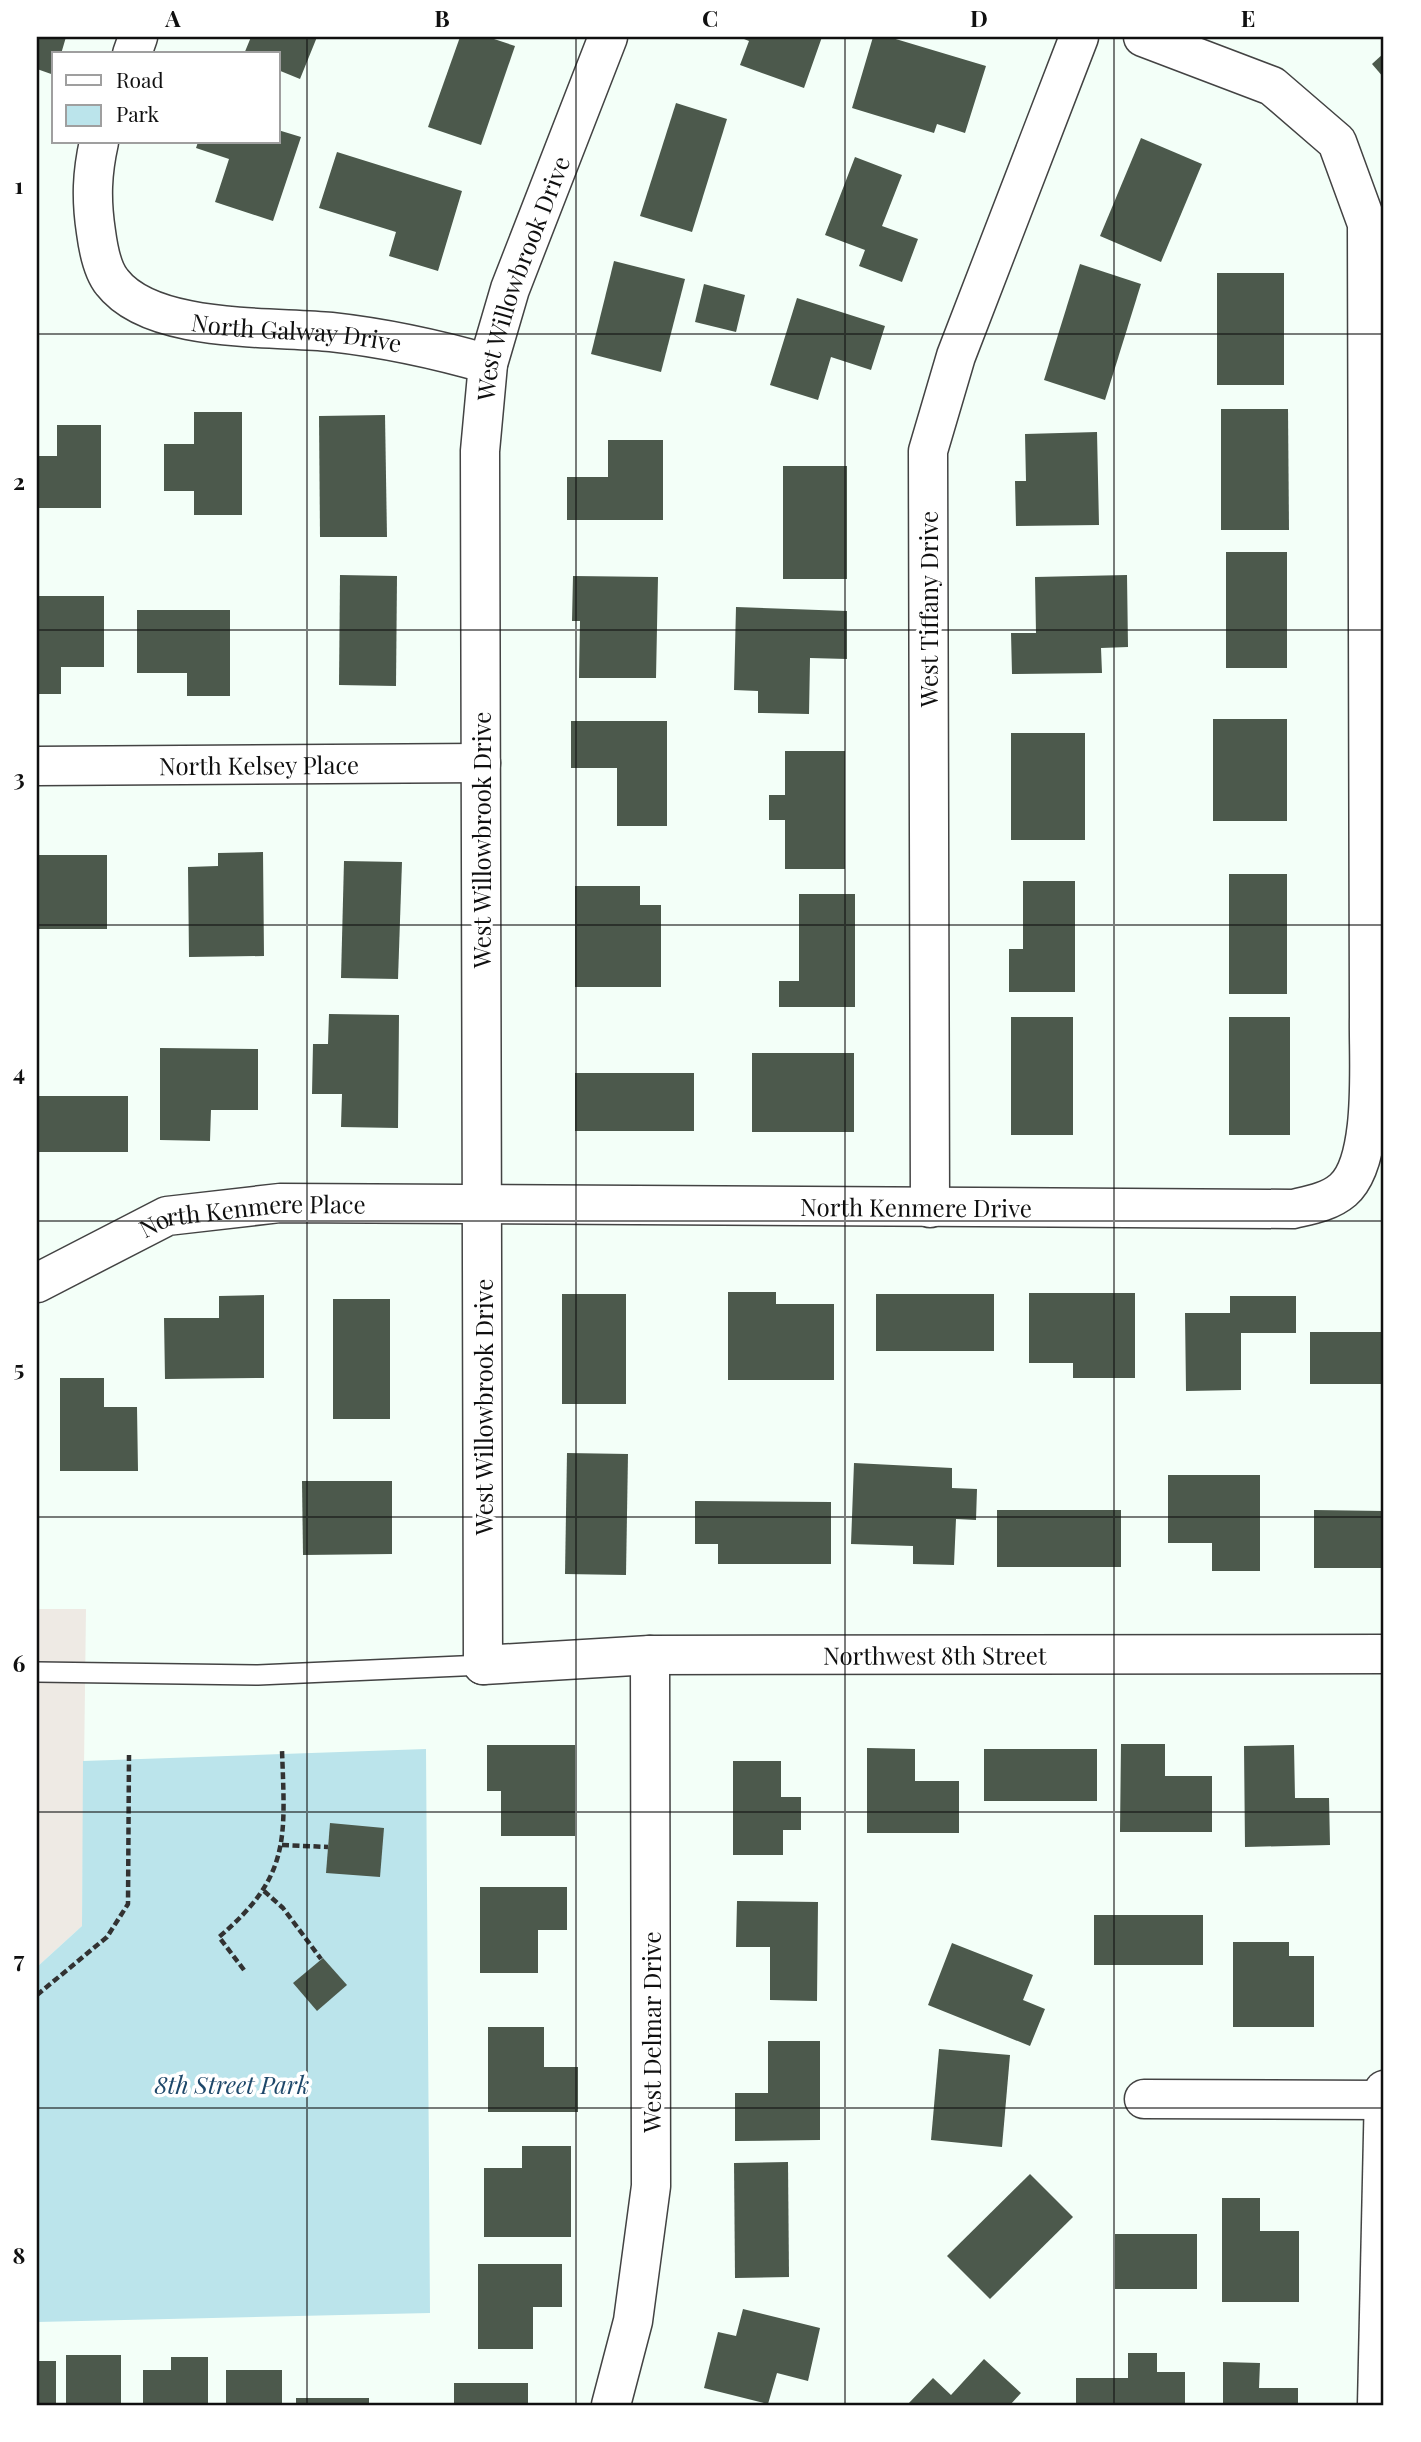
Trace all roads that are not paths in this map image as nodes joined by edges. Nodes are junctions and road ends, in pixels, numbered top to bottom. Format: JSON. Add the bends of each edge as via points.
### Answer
{"nodes":[{"id":1,"x":608,"y":37,"type":"edge"},
{"id":2,"x":1079,"y":37,"type":"edge"},
{"id":3,"x":1143,"y":37,"type":"edge"},
{"id":4,"x":99,"y":144,"type":"edge"},
{"id":5,"x":488,"y":364,"type":"junction"},
{"id":6,"x":481,"y":763,"type":"junction"},
{"id":7,"x":37,"y":766,"type":"edge"},
{"id":8,"x":1376,"y":1016,"type":"edge"},
{"id":9,"x":482,"y":1203,"type":"junction"},
{"id":10,"x":930,"y":1208,"type":"junction"},
{"id":11,"x":37,"y":1283,"type":"edge"},
{"id":12,"x":1384,"y":1654,"type":"edge"},
{"id":13,"x":650,"y":1655,"type":"junction"},
{"id":14,"x":483,"y":1665,"type":"junction"},
{"id":15,"x":37,"y":1672,"type":"edge"},
{"id":16,"x":1384,"y":2095,"type":"edge"},
{"id":17,"x":1144,"y":2099,"type":"dead end"},
{"id":18,"x":611,"y":2405,"type":"edge"},
{"id":19,"x":1377,"y":2405,"type":"edge"}],
"edges":[{"from":1,"to":5,"type":"street","name":"West Willowbrook Drive","via":[[510,289]]},
{"from":2,"to":10,"type":"street","name":"West Tiffany Drive","via":[[956,356],[928,451]]},
{"from":3,"to":8,"type":"street","via":[[1272,86],[1337,142],[1367,224]]},
{"from":4,"to":5,"type":"street","name":"North Galway Drive","via":[[91,180],[98,247],[112,282],[143,306],[179,319],[407,343]]},
{"from":5,"to":6,"type":"street","name":"West Willowbrook Drive","via":[[480,451]]},
{"from":6,"to":7,"type":"street","name":"North Kelsey Place"},
{"from":6,"to":9,"type":"street","name":"West Willowbrook Drive"},
{"from":8,"to":10,"type":"street","name":"North Kenmere Drive","via":[[1360,1162],[1344,1189],[1322,1202],[1293,1209]]},
{"from":9,"to":10,"type":"street","name":"North Kenmere Drive"},
{"from":9,"to":11,"type":"street","name":"North Kenmere Place","via":[[280,1203],[167,1216]]},
{"from":9,"to":14,"type":"street","name":"West Willowbrook Drive"},
{"from":12,"to":13,"type":"street","name":"Northwest 8th Street"},
{"from":13,"to":14,"type":"street","name":"Northwest 8th Street"},
{"from":13,"to":18,"type":"street","name":"West Delmar Drive","via":[[651,2186],[633,2321]]},
{"from":14,"to":15,"type":"lane","via":[[258,1675]]},
{"from":16,"to":17,"type":"street"},
{"from":16,"to":19,"type":"street"}]}
